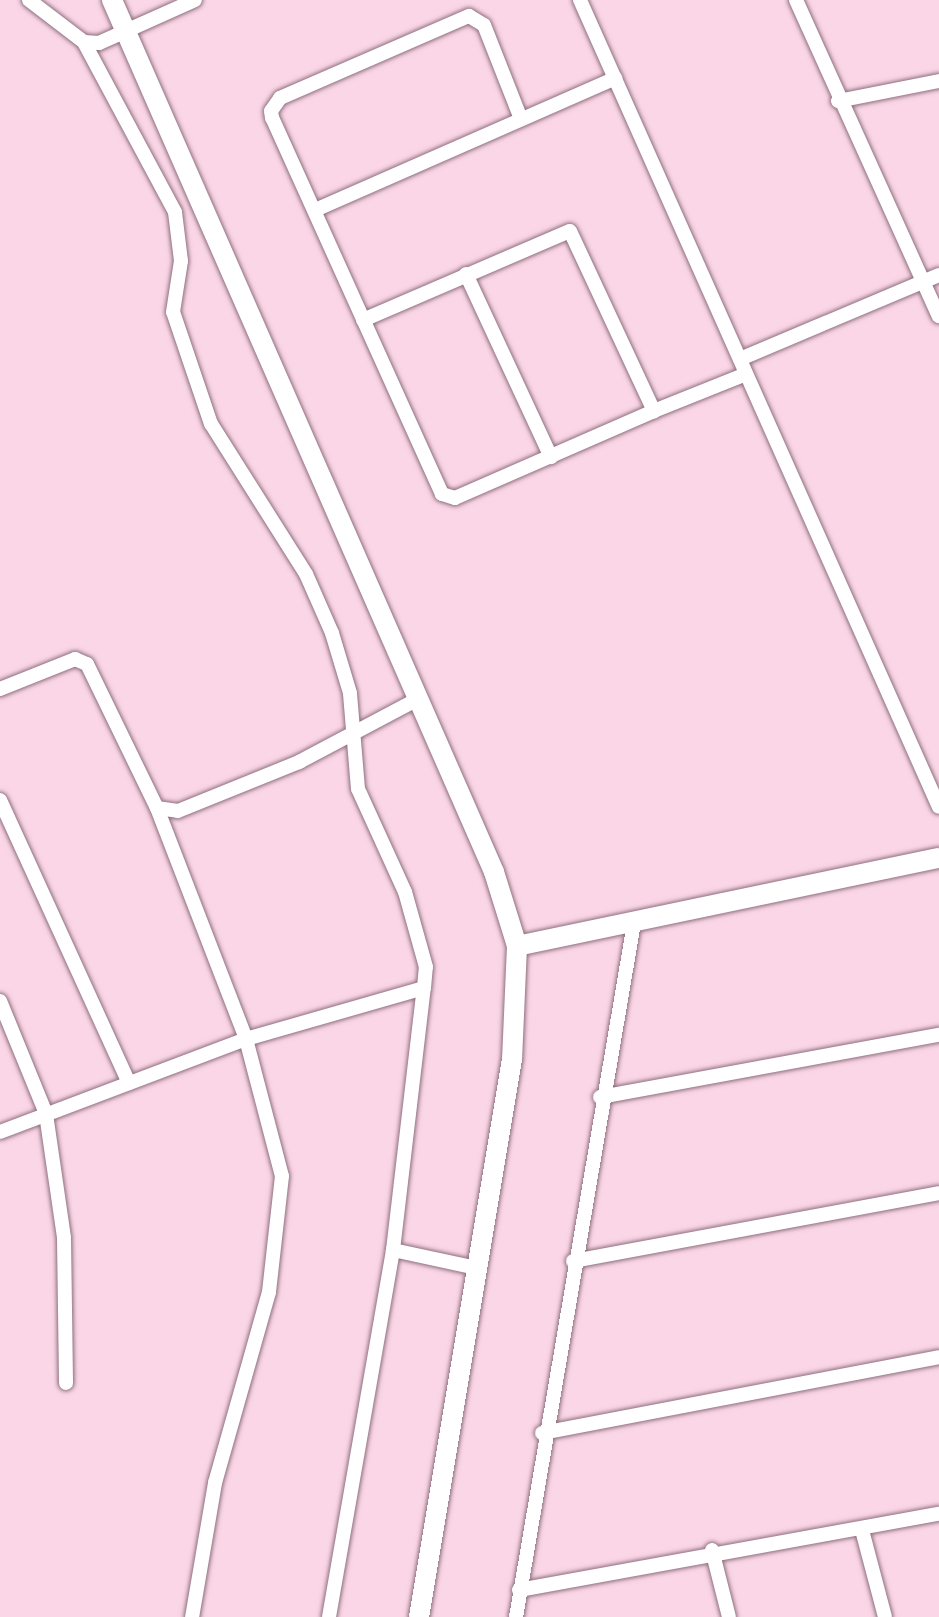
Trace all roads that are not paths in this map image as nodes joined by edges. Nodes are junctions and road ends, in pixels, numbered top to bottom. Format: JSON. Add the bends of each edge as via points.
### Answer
{"nodes":[{"id":1,"x":112,"y":0,"type":"edge"},
{"id":2,"x":195,"y":0,"type":"edge"},
{"id":3,"x":580,"y":0,"type":"edge"},
{"id":4,"x":796,"y":0,"type":"edge"},
{"id":5,"x":34,"y":1,"type":"edge"},
{"id":6,"x":126,"y":30,"type":"junction"},
{"id":7,"x":84,"y":42,"type":"junction"},
{"id":8,"x":615,"y":78,"type":"junction"},
{"id":9,"x":939,"y":82,"type":"edge"},
{"id":10,"x":838,"y":101,"type":"junction"},
{"id":11,"x":521,"y":119,"type":"junction"},
{"id":12,"x":315,"y":210,"type":"junction"},
{"id":13,"x":466,"y":274,"type":"junction"},
{"id":14,"x":939,"y":275,"type":"edge"},
{"id":15,"x":922,"y":278,"type":"junction"},
{"id":16,"x":939,"y":316,"type":"edge"},
{"id":17,"x":363,"y":320,"type":"junction"},
{"id":18,"x":743,"y":367,"type":"junction"},
{"id":19,"x":654,"y":412,"type":"junction"},
{"id":20,"x":551,"y":457,"type":"junction"},
{"id":21,"x":0,"y":689,"type":"edge"},
{"id":22,"x":418,"y":699,"type":"junction"},
{"id":23,"x":356,"y":733,"type":"junction"},
{"id":24,"x":0,"y":800,"type":"edge"},
{"id":25,"x":939,"y":807,"type":"edge"},
{"id":26,"x":156,"y":808,"type":"junction"},
{"id":27,"x":939,"y":858,"type":"edge"},
{"id":28,"x":634,"y":923,"type":"junction"},
{"id":29,"x":516,"y":946,"type":"junction"},
{"id":30,"x":424,"y":988,"type":"junction"},
{"id":31,"x":0,"y":1001,"type":"edge"},
{"id":32,"x":939,"y":1035,"type":"edge"},
{"id":33,"x":246,"y":1039,"type":"junction"},
{"id":34,"x":129,"y":1083,"type":"junction"},
{"id":35,"x":600,"y":1097,"type":"junction"},
{"id":36,"x":46,"y":1114,"type":"junction"},
{"id":37,"x":0,"y":1132,"type":"edge"},
{"id":38,"x":939,"y":1193,"type":"edge"},
{"id":39,"x":393,"y":1250,"type":"junction"},
{"id":40,"x":573,"y":1261,"type":"junction"},
{"id":41,"x":476,"y":1268,"type":"junction"},
{"id":42,"x":939,"y":1357,"type":"edge"},
{"id":43,"x":66,"y":1383,"type":"dead end"},
{"id":44,"x":542,"y":1434,"type":"junction"},
{"id":45,"x":939,"y":1514,"type":"edge"},
{"id":46,"x":862,"y":1530,"type":"junction"},
{"id":47,"x":712,"y":1550,"type":"junction"},
{"id":48,"x":519,"y":1590,"type":"junction"},
{"id":49,"x":192,"y":1617,"type":"edge"},
{"id":50,"x":329,"y":1617,"type":"edge"},
{"id":51,"x":420,"y":1617,"type":"edge"},
{"id":52,"x":516,"y":1617,"type":"edge"},
{"id":53,"x":729,"y":1617,"type":"edge"},
{"id":54,"x":885,"y":1617,"type":"edge"}],
"edges":[{"from":1,"to":6,"type":"street"},
{"from":2,"to":6,"type":"street"},
{"from":3,"to":8,"type":"street"},
{"from":4,"to":10,"type":"street"},
{"from":5,"to":7,"type":"street"},
{"from":6,"to":7,"type":"street"},
{"from":6,"to":22,"type":"street"},
{"from":7,"to":23,"type":"street","via":[[174,212],[180,261],[173,312],[211,424],[306,574],[332,633]]},
{"from":8,"to":11,"type":"street"},
{"from":8,"to":18,"type":"street"},
{"from":9,"to":10,"type":"street"},
{"from":10,"to":15,"type":"street"},
{"from":11,"to":12,"type":"street"},
{"from":11,"to":12,"type":"street","via":[[484,25],[469,16],[280,98],[272,118]]},
{"from":12,"to":17,"type":"street"},
{"from":13,"to":17,"type":"street"},
{"from":13,"to":19,"type":"street","via":[[570,231]]},
{"from":13,"to":20,"type":"street"},
{"from":14,"to":15,"type":"street"},
{"from":15,"to":16,"type":"street"},
{"from":15,"to":18,"type":"street"},
{"from":17,"to":20,"type":"street","via":[[442,494],[455,498]]},
{"from":18,"to":19,"type":"street"},
{"from":18,"to":25,"type":"street"},
{"from":19,"to":20,"type":"street"},
{"from":21,"to":26,"type":"street","via":[[74,659],[87,664]]},
{"from":22,"to":23,"type":"street"},
{"from":22,"to":29,"type":"street"},
{"from":23,"to":26,"type":"street","via":[[186,810]]},
{"from":23,"to":30,"type":"street","via":[[358,788],[422,940]]},
{"from":24,"to":34,"type":"street"},
{"from":26,"to":33,"type":"street"},
{"from":27,"to":28,"type":"street"},
{"from":28,"to":29,"type":"street"},
{"from":28,"to":35,"type":"street"},
{"from":29,"to":41,"type":"street","via":[[512,1059]]},
{"from":30,"to":33,"type":"street"},
{"from":30,"to":39,"type":"street"},
{"from":31,"to":36,"type":"street"},
{"from":32,"to":35,"type":"street"},
{"from":33,"to":34,"type":"street"},
{"from":33,"to":49,"type":"street","via":[[281,1152],[282,1197],[261,1329],[215,1483]]},
{"from":34,"to":36,"type":"street"},
{"from":35,"to":40,"type":"street"},
{"from":36,"to":37,"type":"street"},
{"from":36,"to":43,"type":"street","via":[[64,1238]]},
{"from":38,"to":40,"type":"street"},
{"from":39,"to":41,"type":"street"},
{"from":39,"to":50,"type":"street"},
{"from":40,"to":44,"type":"street"},
{"from":41,"to":51,"type":"street"},
{"from":42,"to":44,"type":"street"},
{"from":44,"to":48,"type":"street"},
{"from":45,"to":46,"type":"street"},
{"from":46,"to":47,"type":"street"},
{"from":46,"to":54,"type":"street"},
{"from":47,"to":48,"type":"street"},
{"from":47,"to":53,"type":"street"},
{"from":48,"to":52,"type":"street"}]}
